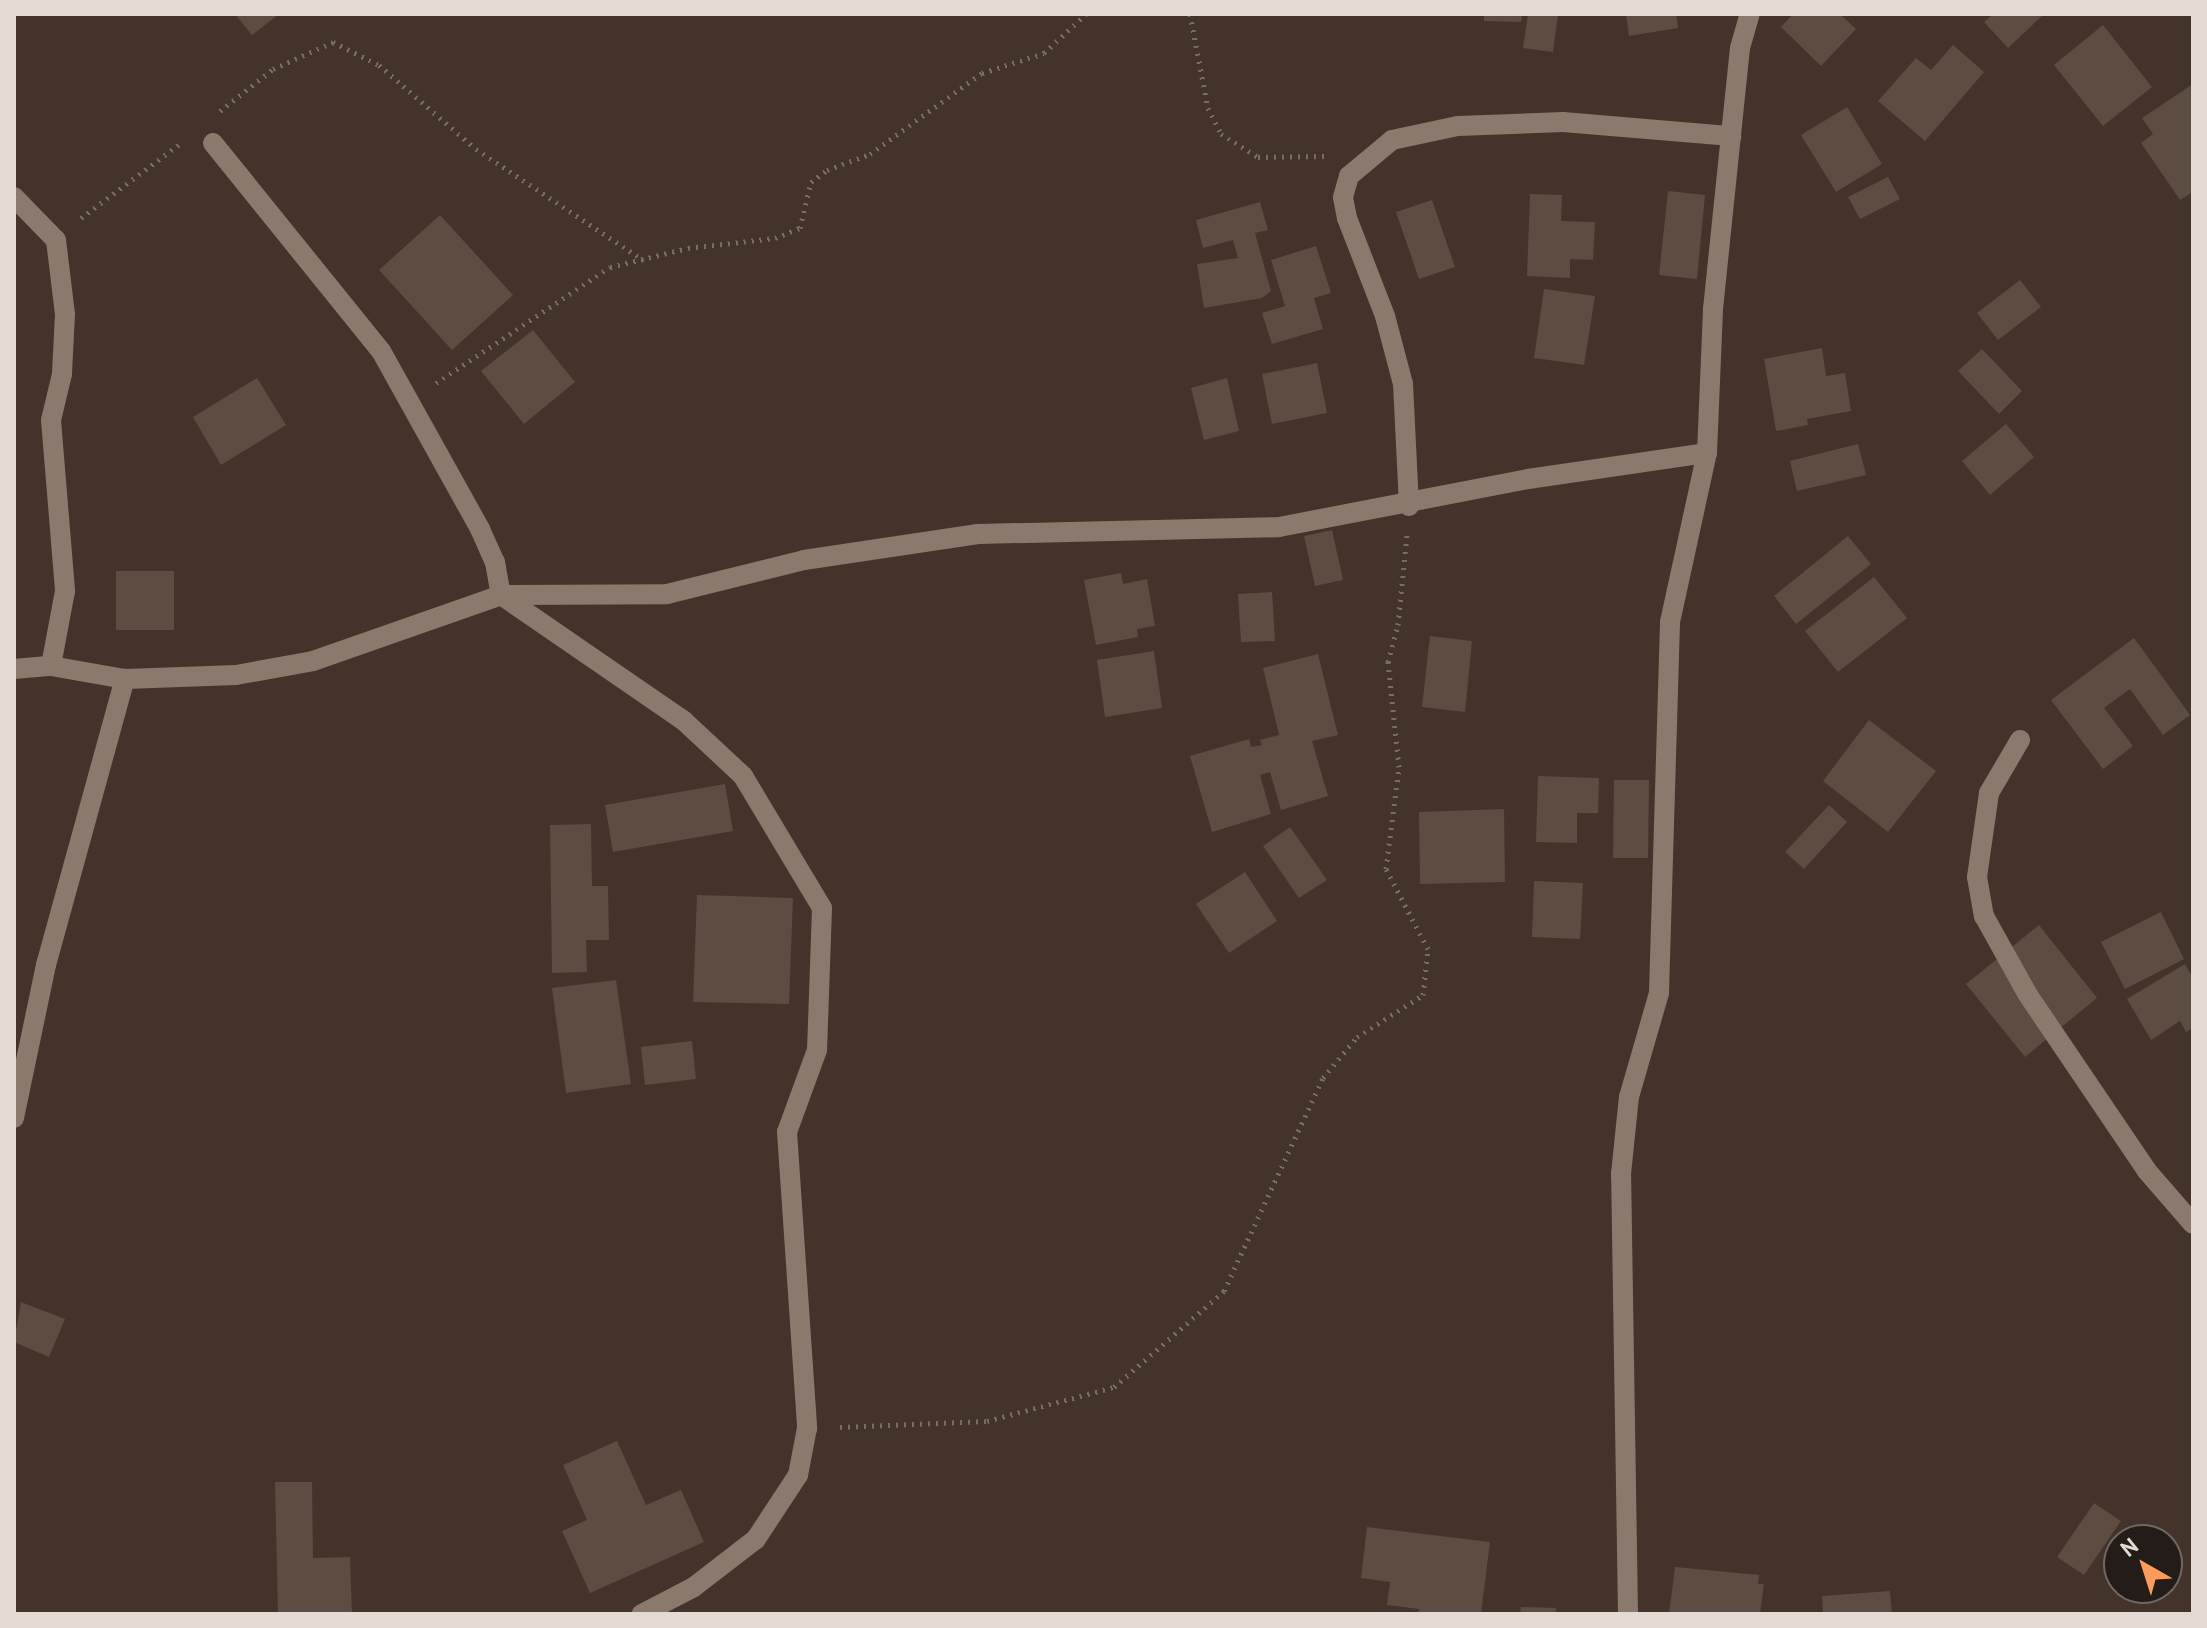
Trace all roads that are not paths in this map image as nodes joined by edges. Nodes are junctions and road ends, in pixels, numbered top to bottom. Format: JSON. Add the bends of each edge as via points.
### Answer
{"nodes":[{"id":1,"x":1750,"y":14,"type":"edge"},
{"id":2,"x":1731,"y":136,"type":"junction"},
{"id":3,"x":213,"y":143,"type":"dead end"},
{"id":4,"x":14,"y":197,"type":"edge"},
{"id":5,"x":1707,"y":453,"type":"junction"},
{"id":6,"x":1409,"y":506,"type":"junction"},
{"id":7,"x":501,"y":595,"type":"junction"},
{"id":8,"x":51,"y":666,"type":"junction"},
{"id":9,"x":14,"y":669,"type":"edge"},
{"id":10,"x":125,"y":679,"type":"junction"},
{"id":11,"x":2020,"y":740,"type":"dead end"},
{"id":12,"x":14,"y":1118,"type":"edge"},
{"id":13,"x":2193,"y":1224,"type":"edge"},
{"id":14,"x":642,"y":1614,"type":"edge"},
{"id":15,"x":1628,"y":1614,"type":"edge"}],
"edges":[{"from":1,"to":2,"type":"street","via":[[1740,48]]},
{"from":2,"to":5,"type":"street","via":[[1713,309]]},
{"from":2,"to":6,"type":"street","via":[[1563,122],[1458,126],[1392,140],[1349,176],[1343,197],[1347,218],[1385,316],[1403,384]]},
{"from":3,"to":7,"type":"street","via":[[381,351],[480,529],[495,562]]},
{"from":4,"to":8,"type":"street","via":[[56,240],[65,314],[51,457],[65,591]]},
{"from":5,"to":6,"type":"street","via":[[1528,479]]},
{"from":5,"to":15,"type":"street","via":[[1670,622],[1659,993],[1629,1097],[1621,1174]]},
{"from":6,"to":7,"type":"street","via":[[1279,527],[978,534],[804,560],[667,594]]},
{"from":7,"to":10,"type":"street","via":[[313,661],[236,675]]},
{"from":7,"to":14,"type":"street","via":[[683,720],[743,776],[822,908],[817,1050],[787,1132],[807,1428],[798,1475],[756,1539],[694,1587]]},
{"from":8,"to":9,"type":"street"},
{"from":8,"to":10,"type":"street"},
{"from":10,"to":12,"type":"street","via":[[46,965]]},
{"from":11,"to":13,"type":"street","via":[[1989,793],[1977,877],[1984,916],[2028,995],[2139,1158]]}]}
